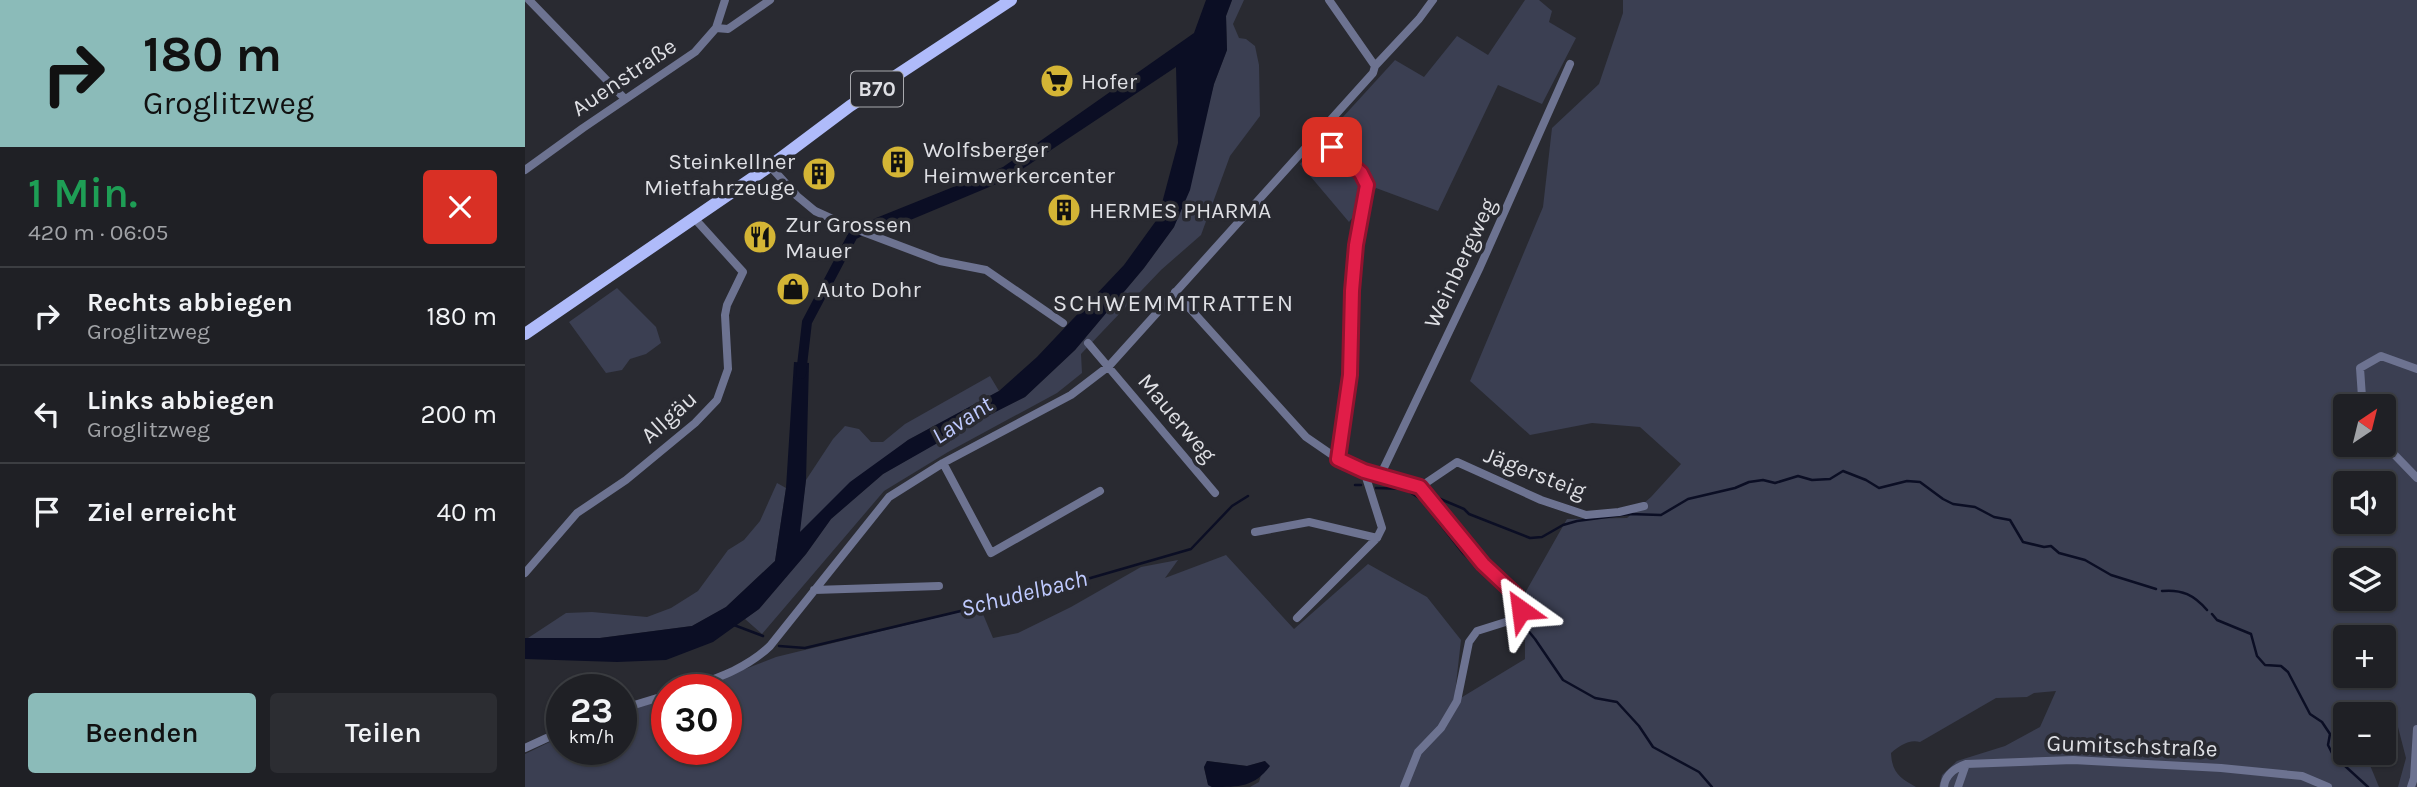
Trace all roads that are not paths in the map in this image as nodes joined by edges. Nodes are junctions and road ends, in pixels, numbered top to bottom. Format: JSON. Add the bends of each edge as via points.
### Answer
{"nodes":[{"id":1,"x":529,"y":0,"type":"edge"},
{"id":2,"x":725,"y":0,"type":"edge"},
{"id":3,"x":770,"y":0,"type":"edge"},
{"id":4,"x":1329,"y":0,"type":"edge"},
{"id":5,"x":1433,"y":0,"type":"edge"},
{"id":6,"x":1004,"y":2,"type":"edge"},
{"id":7,"x":716,"y":28,"type":"junction"},
{"id":8,"x":1570,"y":64,"type":"dead end"},
{"id":9,"x":1375,"y":66,"type":"junction"},
{"id":10,"x":625,"y":99,"type":"junction"},
{"id":11,"x":1317,"y":134,"type":"junction"},
{"id":12,"x":770,"y":166,"type":"junction"},
{"id":13,"x":525,"y":170,"type":"edge"},
{"id":14,"x":695,"y":219,"type":"junction"},
{"id":15,"x":1175,"y":292,"type":"junction"},
{"id":16,"x":1063,"y":323,"type":"dead end"},
{"id":17,"x":525,"y":334,"type":"edge"},
{"id":18,"x":1088,"y":344,"type":"dead end"},
{"id":19,"x":1109,"y":366,"type":"junction"},
{"id":20,"x":2417,"y":369,"type":"edge"},
{"id":21,"x":2362,"y":394,"type":"edge"},
{"id":22,"x":2396,"y":456,"type":"edge"},
{"id":23,"x":1338,"y":459,"type":"junction"},
{"id":24,"x":943,"y":464,"type":"junction"},
{"id":25,"x":1364,"y":471,"type":"junction"},
{"id":26,"x":1380,"y":476,"type":"junction"},
{"id":27,"x":2417,"y":478,"type":"edge"},
{"id":28,"x":1420,"y":487,"type":"junction"},
{"id":29,"x":1100,"y":491,"type":"dead end"},
{"id":30,"x":1215,"y":494,"type":"dead end"},
{"id":31,"x":1644,"y":506,"type":"dead end"},
{"id":32,"x":1255,"y":532,"type":"dead end"},
{"id":33,"x":1377,"y":538,"type":"junction"},
{"id":34,"x":525,"y":573,"type":"edge"},
{"id":35,"x":939,"y":586,"type":"dead end"},
{"id":36,"x":814,"y":590,"type":"junction"},
{"id":37,"x":1297,"y":618,"type":"dead end"},
{"id":38,"x":725,"y":674,"type":"edge"},
{"id":39,"x":2417,"y":729,"type":"edge"},
{"id":40,"x":546,"y":739,"type":"edge"},
{"id":41,"x":525,"y":748,"type":"edge"},
{"id":42,"x":1966,"y":764,"type":"junction"},
{"id":43,"x":1403,"y":787,"type":"edge"},
{"id":44,"x":1944,"y":787,"type":"edge"},
{"id":45,"x":1958,"y":787,"type":"edge"},
{"id":46,"x":2328,"y":787,"type":"edge"},
{"id":47,"x":2411,"y":787,"type":"edge"}],
"edges":[{"from":1,"to":10,"type":"street"},
{"from":2,"to":7,"type":"street","name":"Auenstraße"},
{"from":3,"to":7,"type":"street","via":[[728,29]]},
{"from":4,"to":9,"type":"street"},
{"from":5,"to":9,"type":"street"},
{"from":6,"to":12,"type":"main road","number":"B70"},
{"from":7,"to":10,"type":"street","name":"Auenstraße","via":[[695,52]]},
{"from":8,"to":26,"type":"street","name":"Weinbergweg"},
{"from":9,"to":11,"type":"street"},
{"from":10,"to":13,"type":"street","name":"Auenstraße"},
{"from":11,"to":15,"type":"street"},
{"from":11,"to":23,"type":"street","via":[[1361,173],[1367,185],[1356,245],[1350,375]]},
{"from":12,"to":14,"type":"main road","number":"B70"},
{"from":12,"to":16,"type":"street","via":[[815,211],[956,265],[986,270]]},
{"from":14,"to":17,"type":"main road","number":"B70"},
{"from":14,"to":34,"type":"street","name":"Allgäu","via":[[743,272],[727,305],[726,378],[717,400],[626,480],[577,513]]},
{"from":15,"to":19,"type":"street"},
{"from":15,"to":23,"type":"street","via":[[1306,437]]},
{"from":18,"to":19,"type":"street","name":"Mauerweg"},
{"from":19,"to":24,"type":"street","via":[[1071,395]]},
{"from":19,"to":30,"type":"street","name":"Mauerweg"},
{"from":20,"to":21,"type":"street","via":[[2381,356],[2360,368]]},
{"from":22,"to":27,"type":"street"},
{"from":23,"to":25,"type":"street"},
{"from":24,"to":29,"type":"street","via":[[991,552]]},
{"from":24,"to":36,"type":"street","via":[[890,497]]},
{"from":25,"to":26,"type":"street"},
{"from":25,"to":33,"type":"street","via":[[1382,528]]},
{"from":26,"to":28,"type":"street"},
{"from":28,"to":31,"type":"street","name":"Jägersteig","via":[[1457,462],[1586,515]]},
{"from":28,"to":43,"type":"street","via":[[1483,564],[1517,596],[1521,610],[1512,620],[1477,631],[1469,642],[1457,701],[1441,728],[1418,752]]},
{"from":32,"to":33,"type":"street","via":[[1309,522]]},
{"from":33,"to":37,"type":"street"},
{"from":35,"to":36,"type":"street"},
{"from":36,"to":38,"type":"street","via":[[770,646]]},
{"from":39,"to":47,"type":"street"},
{"from":40,"to":41,"type":"street"},
{"from":42,"to":44,"type":"street","via":[[1953,769]]},
{"from":42,"to":45,"type":"street"},
{"from":42,"to":46,"type":"street","name":"Gumitschstraße","via":[[2073,761],[2221,768],[2302,776]]}]}
